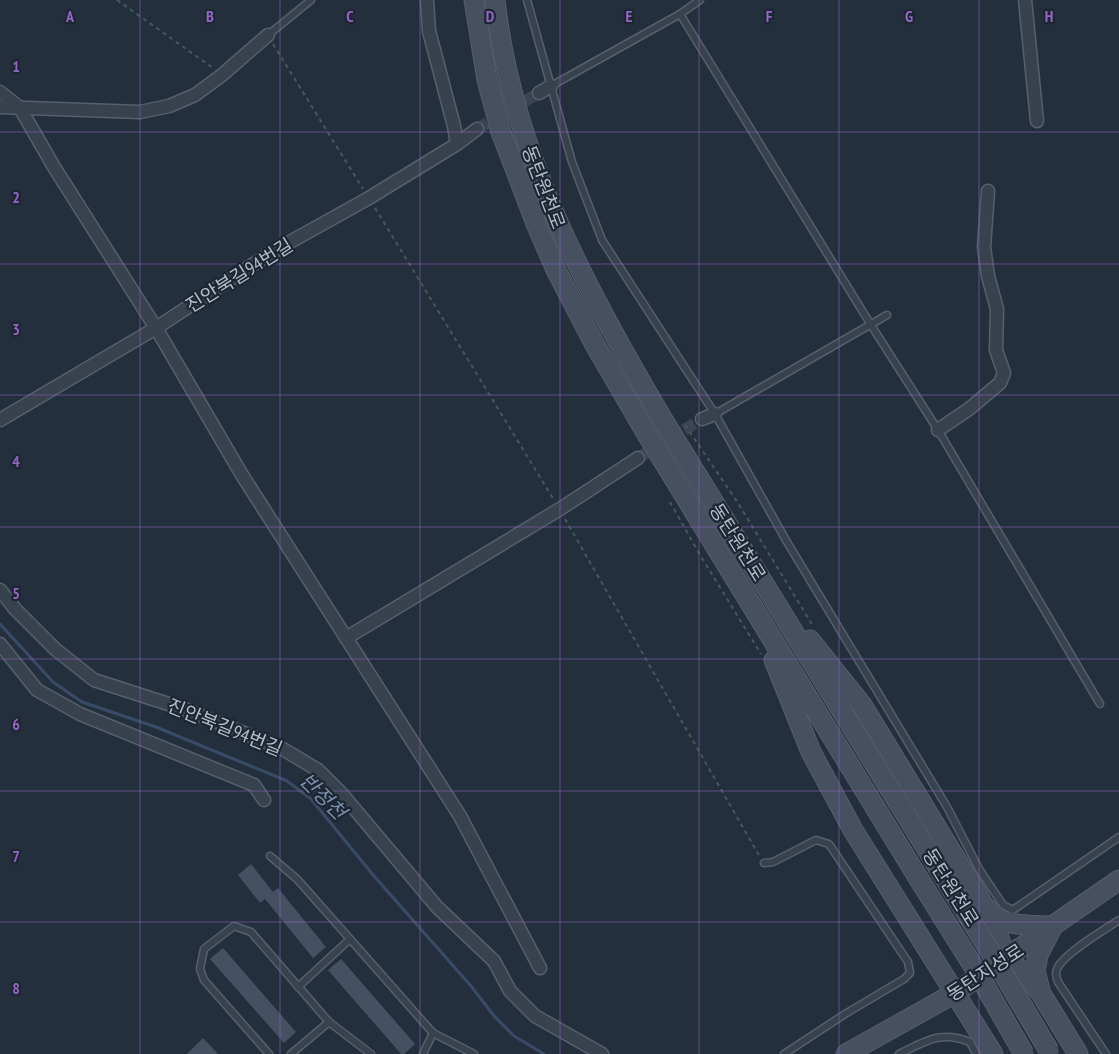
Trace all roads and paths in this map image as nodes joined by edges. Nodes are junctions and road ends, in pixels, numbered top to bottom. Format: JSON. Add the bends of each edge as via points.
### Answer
{"nodes":[{"id":1,"x":117,"y":0,"type":"edge"},
{"id":2,"x":311,"y":0,"type":"edge"},
{"id":3,"x":427,"y":0,"type":"edge"},
{"id":4,"x":474,"y":0,"type":"edge"},
{"id":5,"x":494,"y":0,"type":"edge"},
{"id":6,"x":527,"y":0,"type":"edge"},
{"id":7,"x":700,"y":0,"type":"edge"},
{"id":8,"x":1025,"y":0,"type":"edge"},
{"id":9,"x":680,"y":14,"type":"junction"},
{"id":10,"x":268,"y":35,"type":"junction"},
{"id":11,"x":222,"y":75,"type":"junction"},
{"id":12,"x":551,"y":86,"type":"junction"},
{"id":13,"x":0,"y":92,"type":"edge"},
{"id":14,"x":538,"y":93,"type":"tunnel mouth"},
{"id":15,"x":0,"y":107,"type":"edge"},
{"id":16,"x":20,"y":108,"type":"junction"},
{"id":17,"x":1037,"y":121,"type":"dead end"},
{"id":18,"x":477,"y":129,"type":"tunnel mouth"},
{"id":19,"x":457,"y":144,"type":"junction"},
{"id":20,"x":988,"y":191,"type":"dead end"},
{"id":21,"x":368,"y":198,"type":"junction"},
{"id":22,"x":887,"y":314,"type":"dead end"},
{"id":23,"x":871,"y":325,"type":"junction"},
{"id":24,"x":156,"y":328,"type":"junction"},
{"id":25,"x":714,"y":414,"type":"junction"},
{"id":26,"x":0,"y":420,"type":"edge"},
{"id":27,"x":702,"y":420,"type":"tunnel mouth"},
{"id":28,"x":685,"y":426,"type":"dead end"},
{"id":29,"x":938,"y":430,"type":"junction"},
{"id":30,"x":638,"y":458,"type":"tunnel mouth"},
{"id":31,"x":560,"y":509,"type":"junction"},
{"id":32,"x":765,"y":585,"type":"junction"},
{"id":33,"x":0,"y":590,"type":"edge"},
{"id":34,"x":746,"y":597,"type":"junction"},
{"id":35,"x":818,"y":633,"type":"dead end"},
{"id":36,"x":346,"y":638,"type":"junction"},
{"id":37,"x":0,"y":644,"type":"edge"},
{"id":38,"x":1100,"y":704,"type":"dead end"},
{"id":39,"x":264,"y":800,"type":"dead end"},
{"id":40,"x":1119,"y":837,"type":"edge"},
{"id":41,"x":270,"y":856,"type":"dead end"},
{"id":42,"x":764,"y":863,"type":"joint"},
{"id":43,"x":1119,"y":880,"type":"edge"},
{"id":44,"x":979,"y":897,"type":"junction"},
{"id":45,"x":1119,"y":920,"type":"edge"},
{"id":46,"x":1053,"y":926,"type":"junction"},
{"id":47,"x":350,"y":939,"type":"junction"},
{"id":48,"x":1006,"y":958,"type":"junction"},
{"id":49,"x":540,"y":968,"type":"dead end"},
{"id":50,"x":298,"y":987,"type":"junction"},
{"id":51,"x":1040,"y":992,"type":"junction"},
{"id":52,"x":955,"y":993,"type":"junction"},
{"id":53,"x":329,"y":1022,"type":"junction"},
{"id":54,"x":433,"y":1033,"type":"junction"},
{"id":55,"x":1050,"y":1052,"type":"edge"},
{"id":56,"x":269,"y":1054,"type":"edge"},
{"id":57,"x":291,"y":1054,"type":"edge"},
{"id":58,"x":371,"y":1054,"type":"edge"},
{"id":59,"x":423,"y":1054,"type":"edge"},
{"id":60,"x":474,"y":1054,"type":"edge"},
{"id":61,"x":602,"y":1054,"type":"edge"},
{"id":62,"x":784,"y":1054,"type":"edge"},
{"id":63,"x":846,"y":1054,"type":"edge"},
{"id":64,"x":899,"y":1054,"type":"edge"},
{"id":65,"x":976,"y":1054,"type":"edge"},
{"id":66,"x":993,"y":1054,"type":"edge"},
{"id":67,"x":1024,"y":1054,"type":"edge"},
{"id":68,"x":1078,"y":1054,"type":"edge"},
{"id":69,"x":1106,"y":1054,"type":"edge"}],
"edges":[{"from":1,"to":11,"type":"path"},
{"from":2,"to":10,"type":"lane"},
{"from":3,"to":19,"type":"street","via":[[429,31]]},
{"from":4,"to":34,"type":"main road","name":"동탄원천로","via":[[487,80],[501,132],[557,272],[595,345]]},
{"from":5,"to":32,"type":"main road","name":"동탄원천로","via":[[502,48],[526,139],[562,233],[623,352]]},
{"from":6,"to":12,"type":"lane"},
{"from":7,"to":9,"type":"lane"},
{"from":8,"to":17,"type":"street"},
{"from":9,"to":12,"type":"lane"},
{"from":9,"to":23,"type":"lane"},
{"from":10,"to":11,"type":"street"},
{"from":10,"to":21,"type":"path"},
{"from":11,"to":16,"type":"street","via":[[195,96],[170,106],[140,112]]},
{"from":12,"to":14,"type":"street"},
{"from":12,"to":25,"type":"lane","via":[[572,162],[602,240]]},
{"from":13,"to":16,"type":"street"},
{"from":15,"to":16,"type":"street"},
{"from":16,"to":24,"type":"street"},
{"from":18,"to":19,"type":"street","name":"진안북길94번길"},
{"from":19,"to":21,"type":"street","name":"진안북길94번길"},
{"from":20,"to":29,"type":"street","via":[[984,247],[996,310],[996,350],[1004,373],[1000,383]]},
{"from":21,"to":24,"type":"street","name":"진안북길94번길","via":[[272,252]]},
{"from":21,"to":31,"type":"path"},
{"from":22,"to":23,"type":"lane"},
{"from":23,"to":25,"type":"lane"},
{"from":23,"to":29,"type":"lane"},
{"from":24,"to":26,"type":"street","name":"진안북길94번길"},
{"from":24,"to":36,"type":"street","via":[[242,475]]},
{"from":25,"to":27,"type":"street"},
{"from":25,"to":40,"type":"lane","via":[[1003,905],[1013,910]]},
{"from":28,"to":35,"type":"path","via":[[738,503]]},
{"from":29,"to":38,"type":"lane"},
{"from":30,"to":31,"type":"street"},
{"from":31,"to":36,"type":"street"},
{"from":31,"to":42,"type":"path"},
{"from":32,"to":44,"type":"main road","via":[[862,705]]},
{"from":32,"to":55,"type":"main road","name":"동탄원천로","bridge":true},
{"from":33,"to":61,"type":"street","name":"진안북길94번길","via":[[55,649],[94,680],[195,714],[281,748],[318,770],[437,907],[494,961],[510,991],[535,1016]]},
{"from":34,"to":52,"type":"main road","via":[[811,752],[853,830]]},
{"from":34,"to":67,"type":"main road","name":"동탄원천로","bridge":true},
{"from":36,"to":49,"type":"street","via":[[460,816]]},
{"from":37,"to":39,"type":"street","via":[[38,690],[80,714],[254,784]]},
{"from":41,"to":47,"type":"lane","via":[[297,879]]},
{"from":42,"to":62,"type":"lane","via":[[773,862],[816,840],[828,844],[908,962],[910,972],[904,979]]},
{"from":43,"to":46,"type":"main road","name":"동탄지성로"},
{"from":44,"to":46,"type":"main road","via":[[990,912],[1004,922]]},
{"from":44,"to":48,"type":"main road"},
{"from":45,"to":69,"type":"lane","via":[[1065,957],[1055,974]]},
{"from":46,"to":48,"type":"main road","name":"동탄지성로"},
{"from":46,"to":51,"type":"main road","via":[[1038,955],[1035,971]]},
{"from":47,"to":50,"type":"lane"},
{"from":47,"to":54,"type":"lane"},
{"from":48,"to":51,"type":"main road"},
{"from":48,"to":52,"type":"main road","name":"동탄지성로"},
{"from":50,"to":53,"type":"lane"},
{"from":50,"to":56,"type":"lane","via":[[251,932],[234,926],[204,949],[200,969],[204,980]]},
{"from":51,"to":68,"type":"main road"},
{"from":52,"to":63,"type":"main road","name":"동탄지성로"},
{"from":52,"to":66,"type":"main road"},
{"from":53,"to":57,"type":"lane"},
{"from":53,"to":58,"type":"lane"},
{"from":54,"to":59,"type":"lane"},
{"from":54,"to":60,"type":"lane"},
{"from":64,"to":65,"type":"lane","via":[[940,1036],[970,1042]]}]}
